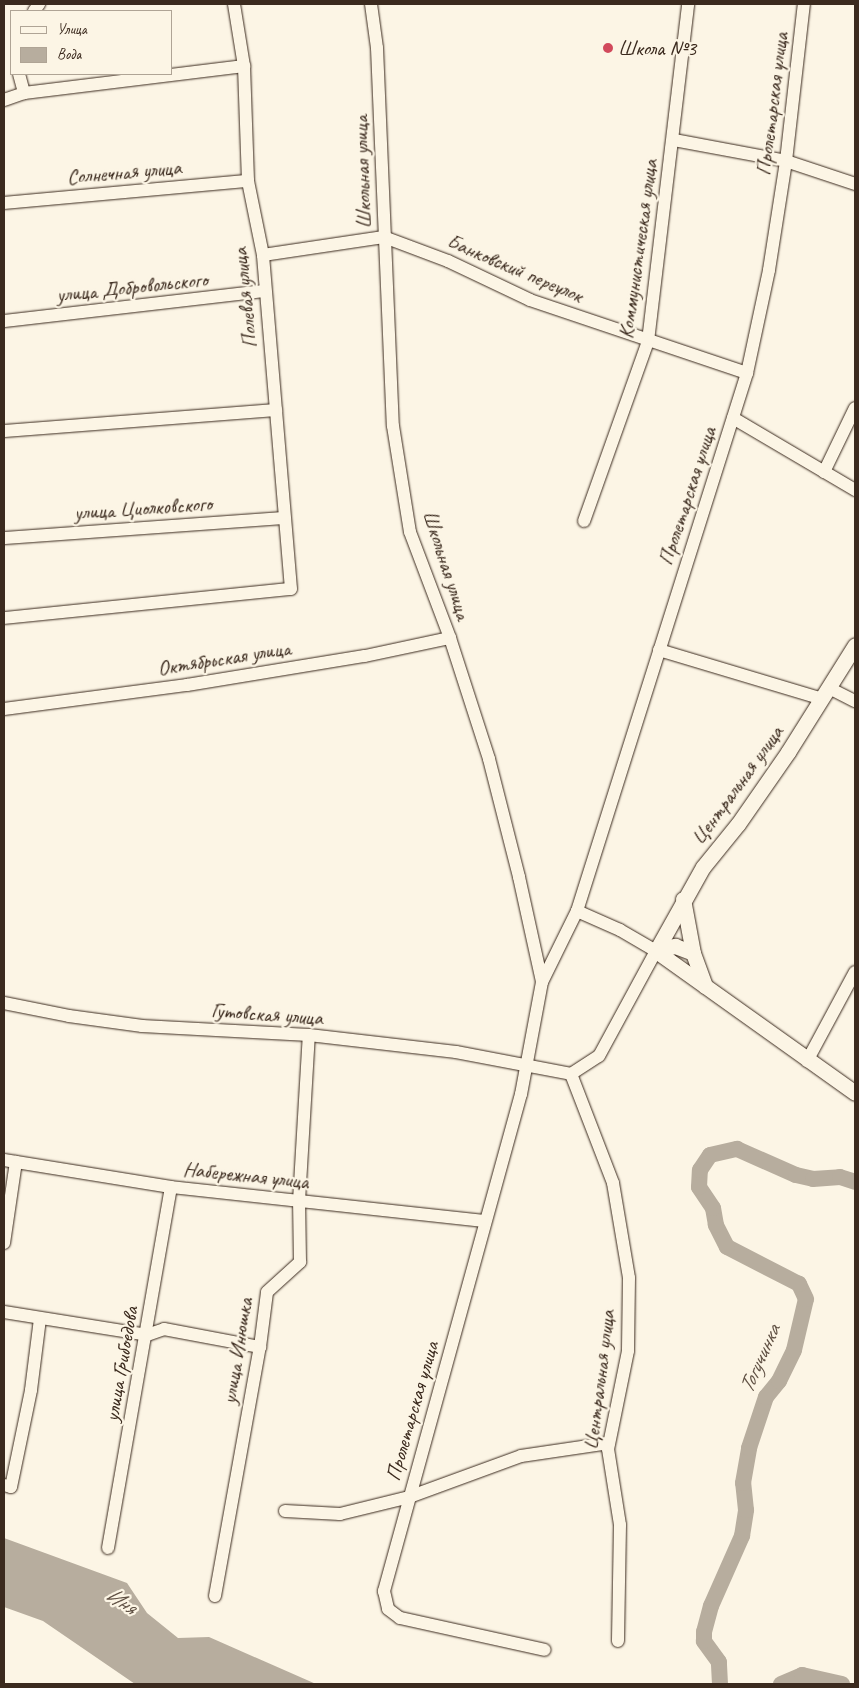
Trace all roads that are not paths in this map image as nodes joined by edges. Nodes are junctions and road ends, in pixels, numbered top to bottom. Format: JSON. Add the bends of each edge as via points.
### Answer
{"nodes":[{"id":1,"x":234,"y":4,"type":"edge"},
{"id":2,"x":371,"y":4,"type":"edge"},
{"id":3,"x":688,"y":4,"type":"edge"},
{"id":4,"x":804,"y":4,"type":"edge"},
{"id":5,"x":244,"y":66,"type":"junction"},
{"id":6,"x":19,"y":75,"type":"edge"},
{"id":7,"x":171,"y":75,"type":"edge"},
{"id":8,"x":172,"y":75,"type":"edge"},
{"id":9,"x":24,"y":93,"type":"junction"},
{"id":10,"x":4,"y":100,"type":"edge"},
{"id":11,"x":674,"y":140,"type":"junction"},
{"id":12,"x":786,"y":160,"type":"junction"},
{"id":13,"x":854,"y":180,"type":"edge"},
{"id":14,"x":248,"y":181,"type":"junction"},
{"id":15,"x":4,"y":203,"type":"edge"},
{"id":16,"x":384,"y":237,"type":"junction"},
{"id":17,"x":263,"y":255,"type":"junction"},
{"id":18,"x":264,"y":291,"type":"junction"},
{"id":19,"x":4,"y":321,"type":"edge"},
{"id":20,"x":648,"y":341,"type":"junction"},
{"id":21,"x":747,"y":373,"type":"junction"},
{"id":22,"x":855,"y":408,"type":"edge"},
{"id":23,"x":276,"y":410,"type":"junction"},
{"id":24,"x":733,"y":418,"type":"junction"},
{"id":25,"x":4,"y":431,"type":"edge"},
{"id":26,"x":824,"y":472,"type":"junction"},
{"id":27,"x":855,"y":490,"type":"edge"},
{"id":28,"x":284,"y":518,"type":"junction"},
{"id":29,"x":584,"y":521,"type":"dead end"},
{"id":30,"x":4,"y":538,"type":"edge"},
{"id":31,"x":4,"y":618,"type":"edge"},
{"id":32,"x":450,"y":638,"type":"junction"},
{"id":33,"x":855,"y":645,"type":"edge"},
{"id":34,"x":659,"y":650,"type":"junction"},
{"id":35,"x":825,"y":693,"type":"junction"},
{"id":36,"x":855,"y":701,"type":"edge"},
{"id":37,"x":4,"y":709,"type":"edge"},
{"id":38,"x":683,"y":899,"type":"junction"},
{"id":39,"x":577,"y":911,"type":"junction"},
{"id":40,"x":656,"y":951,"type":"junction"},
{"id":41,"x":693,"y":953,"type":"junction"},
{"id":42,"x":855,"y":972,"type":"edge"},
{"id":43,"x":542,"y":982,"type":"junction"},
{"id":44,"x":705,"y":986,"type":"junction"},
{"id":45,"x":4,"y":1003,"type":"edge"},
{"id":46,"x":309,"y":1035,"type":"junction"},
{"id":47,"x":807,"y":1061,"type":"junction"},
{"id":48,"x":527,"y":1067,"type":"junction"},
{"id":49,"x":571,"y":1074,"type":"junction"},
{"id":50,"x":855,"y":1092,"type":"edge"},
{"id":51,"x":10,"y":1161,"type":"edge"},
{"id":52,"x":171,"y":1187,"type":"junction"},
{"id":53,"x":299,"y":1201,"type":"junction"},
{"id":54,"x":485,"y":1222,"type":"junction"},
{"id":55,"x":4,"y":1243,"type":"edge"},
{"id":56,"x":4,"y":1312,"type":"edge"},
{"id":57,"x":40,"y":1320,"type":"junction"},
{"id":58,"x":146,"y":1335,"type":"junction"},
{"id":59,"x":260,"y":1347,"type":"junction"},
{"id":60,"x":609,"y":1443,"type":"junction"},
{"id":61,"x":4,"y":1485,"type":"edge"},
{"id":62,"x":409,"y":1497,"type":"junction"},
{"id":63,"x":285,"y":1511,"type":"dead end"},
{"id":64,"x":108,"y":1548,"type":"dead end"},
{"id":65,"x":214,"y":1596,"type":"dead end"},
{"id":66,"x":618,"y":1641,"type":"dead end"},
{"id":67,"x":545,"y":1650,"type":"dead end"}],
"edges":[{"from":1,"to":5,"type":"street","name":"Полевая улица"},
{"from":2,"to":16,"type":"street","name":"Школьная улица","via":[[377,48]]},
{"from":3,"to":11,"type":"street","name":"Коммунистическая улица"},
{"from":4,"to":12,"type":"street","name":"Пролетарская улица"},
{"from":5,"to":8,"type":"street"},
{"from":5,"to":14,"type":"street","name":"Полевая улица"},
{"from":6,"to":9,"type":"street"},
{"from":7,"to":9,"type":"street"},
{"from":9,"to":10,"type":"street"},
{"from":11,"to":12,"type":"street"},
{"from":11,"to":20,"type":"street","name":"Коммунистическая улица"},
{"from":12,"to":13,"type":"street"},
{"from":12,"to":21,"type":"street","name":"Пролетарская улица","via":[[769,270]]},
{"from":14,"to":15,"type":"street","name":"Солнечная улица"},
{"from":14,"to":17,"type":"street","name":"Полевая улица"},
{"from":16,"to":17,"type":"street","name":"Банковский переулок"},
{"from":16,"to":20,"type":"street","name":"Банковский переулок","via":[[530,300]]},
{"from":16,"to":32,"type":"street","name":"Школьная улица","via":[[393,426],[410,532]]},
{"from":17,"to":18,"type":"street","name":"Полевая улица"},
{"from":18,"to":19,"type":"street","name":"улица Добровольского"},
{"from":18,"to":23,"type":"street","name":"Полевая улица"},
{"from":20,"to":21,"type":"street","name":"Банковский переулок"},
{"from":20,"to":29,"type":"street","name":"Коммунистическая улица"},
{"from":21,"to":24,"type":"street","name":"Пролетарская улица"},
{"from":22,"to":26,"type":"street"},
{"from":23,"to":25,"type":"street"},
{"from":23,"to":28,"type":"street","name":"Полевая улица"},
{"from":24,"to":26,"type":"street"},
{"from":24,"to":34,"type":"street","name":"Пролетарская улица"},
{"from":26,"to":27,"type":"street"},
{"from":28,"to":30,"type":"street","name":"улица Циолковского"},
{"from":28,"to":31,"type":"street","name":"Полевая улица","via":[[291,589]]},
{"from":32,"to":37,"type":"street","name":"Октябрьская улица","via":[[364,656],[187,685]]},
{"from":32,"to":43,"type":"street","name":"Школьная улица","via":[[489,760]]},
{"from":33,"to":35,"type":"main road","name":"Центральная улица"},
{"from":34,"to":35,"type":"street"},
{"from":34,"to":39,"type":"street","name":"Пролетарская улица"},
{"from":35,"to":36,"type":"street"},
{"from":35,"to":38,"type":"main road","name":"Центральная улица","via":[[783,760]]},
{"from":38,"to":40,"type":"main road","name":"Центральная улица"},
{"from":38,"to":41,"type":"main road"},
{"from":39,"to":40,"type":"street"},
{"from":39,"to":43,"type":"street","name":"Пролетарская улица"},
{"from":40,"to":41,"type":"main road","via":[[675,946]]},
{"from":40,"to":44,"type":"main road"},
{"from":40,"to":49,"type":"street","via":[[599,1056]]},
{"from":41,"to":44,"type":"main road"},
{"from":42,"to":47,"type":"street"},
{"from":43,"to":48,"type":"street","name":"Школьная улица"},
{"from":44,"to":47,"type":"main road"},
{"from":45,"to":46,"type":"street","name":"Гутовская улица","via":[[142,1026]]},
{"from":46,"to":48,"type":"street","name":"Гутовская улица","via":[[456,1052]]},
{"from":46,"to":53,"type":"street","name":"улица Инюшка"},
{"from":47,"to":50,"type":"main road"},
{"from":48,"to":49,"type":"street","name":"Гутовская улица"},
{"from":48,"to":54,"type":"street","name":"Пролетарская улица"},
{"from":49,"to":60,"type":"street","name":"Центральная улица","via":[[613,1183],[629,1278],[628,1351]]},
{"from":51,"to":52,"type":"street","name":"Набережная улица"},
{"from":51,"to":55,"type":"street"},
{"from":52,"to":53,"type":"street","name":"Набережная улица"},
{"from":52,"to":58,"type":"street","name":"улица Грибоедова"},
{"from":53,"to":54,"type":"street","name":"Набережная улица"},
{"from":53,"to":59,"type":"street","name":"улица Инюшка","via":[[300,1262],[267,1292]]},
{"from":54,"to":62,"type":"street","name":"Пролетарская улица"},
{"from":56,"to":57,"type":"street"},
{"from":57,"to":58,"type":"street"},
{"from":57,"to":61,"type":"street","via":[[31,1390],[11,1487]]},
{"from":58,"to":59,"type":"street","via":[[164,1329]]},
{"from":58,"to":64,"type":"street","name":"улица Грибоедова"},
{"from":59,"to":65,"type":"street","name":"улица Инюшка"},
{"from":60,"to":62,"type":"street","via":[[521,1456]]},
{"from":60,"to":66,"type":"street","name":"Центральная улица","via":[[620,1525]]},
{"from":62,"to":63,"type":"street","via":[[340,1514]]},
{"from":62,"to":67,"type":"street","name":"Пролетарская улица","via":[[384,1591],[388,1609],[400,1618]]}]}
